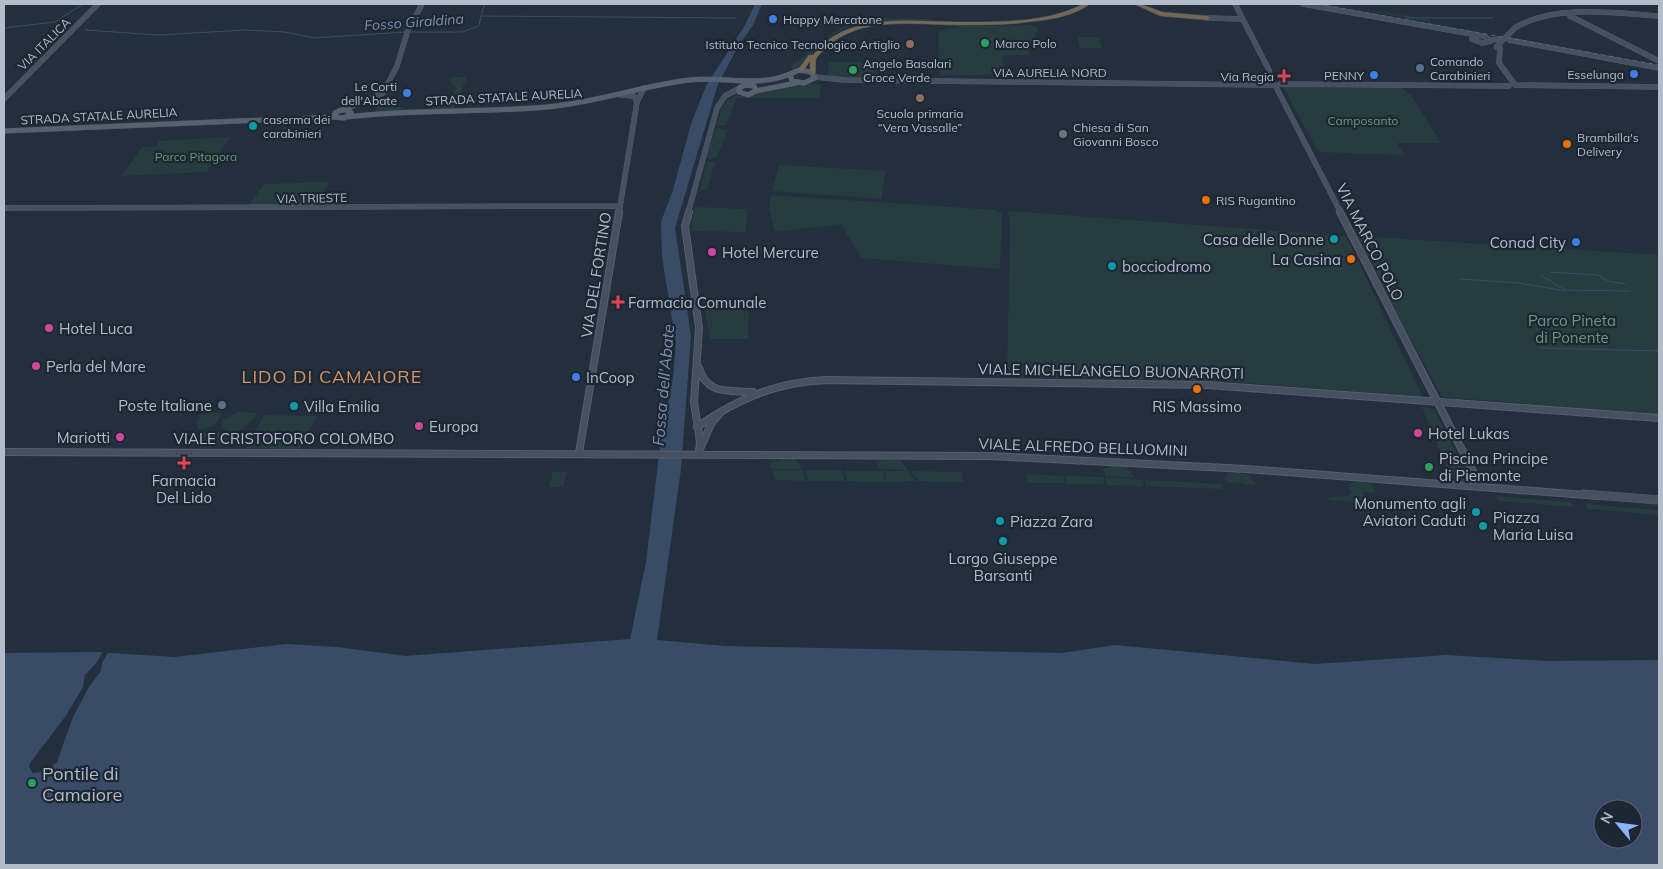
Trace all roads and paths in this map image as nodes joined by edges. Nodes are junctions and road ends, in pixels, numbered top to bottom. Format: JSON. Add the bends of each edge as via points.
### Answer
{"nodes":[{"id":1,"x":98,"y":4,"type":"edge"},
{"id":2,"x":422,"y":4,"type":"edge"},
{"id":3,"x":1083,"y":4,"type":"edge"},
{"id":4,"x":1087,"y":4,"type":"edge"},
{"id":5,"x":1136,"y":4,"type":"edge"},
{"id":6,"x":1235,"y":4,"type":"edge"},
{"id":7,"x":1303,"y":4,"type":"edge"},
{"id":8,"x":1570,"y":15,"type":"junction"},
{"id":9,"x":1659,"y":16,"type":"edge"},
{"id":10,"x":1207,"y":18,"type":"joint"},
{"id":11,"x":1232,"y":19,"type":"junction"},
{"id":12,"x":1243,"y":19,"type":"junction"},
{"id":13,"x":1475,"y":35,"type":"junction"},
{"id":14,"x":1484,"y":36,"type":"junction"},
{"id":15,"x":1490,"y":40,"type":"junction"},
{"id":16,"x":1509,"y":40,"type":"dead end"},
{"id":17,"x":1659,"y":61,"type":"edge"},
{"id":18,"x":1659,"y":68,"type":"edge"},
{"id":19,"x":801,"y":70,"type":"junction"},
{"id":20,"x":790,"y":75,"type":"junction"},
{"id":21,"x":814,"y":75,"type":"junction"},
{"id":22,"x":726,"y":80,"type":"junction"},
{"id":23,"x":764,"y":80,"type":"junction"},
{"id":24,"x":844,"y":80,"type":"junction"},
{"id":25,"x":809,"y":82,"type":"junction"},
{"id":26,"x":1275,"y":82,"type":"junction"},
{"id":27,"x":796,"y":83,"type":"junction"},
{"id":28,"x":1510,"y":83,"type":"junction"},
{"id":29,"x":1659,"y":87,"type":"edge"},
{"id":30,"x":741,"y":88,"type":"junction"},
{"id":31,"x":755,"y":89,"type":"junction"},
{"id":32,"x":636,"y":95,"type":"junction"},
{"id":33,"x":726,"y":96,"type":"junction"},
{"id":34,"x":4,"y":99,"type":"edge"},
{"id":35,"x":364,"y":101,"type":"junction"},
{"id":36,"x":720,"y":103,"type":"junction"},
{"id":37,"x":343,"y":110,"type":"junction"},
{"id":38,"x":351,"y":112,"type":"junction"},
{"id":39,"x":372,"y":114,"type":"junction"},
{"id":40,"x":336,"y":115,"type":"junction"},
{"id":41,"x":346,"y":117,"type":"junction"},
{"id":42,"x":5,"y":130,"type":"edge"},
{"id":43,"x":620,"y":206,"type":"junction"},
{"id":44,"x":4,"y":208,"type":"edge"},
{"id":45,"x":698,"y":365,"type":"junction"},
{"id":46,"x":758,"y":391,"type":"junction"},
{"id":47,"x":1433,"y":393,"type":"junction"},
{"id":48,"x":1437,"y":401,"type":"junction"},
{"id":49,"x":1464,"y":403,"type":"junction"},
{"id":50,"x":729,"y":405,"type":"junction"},
{"id":51,"x":1659,"y":418,"type":"edge"},
{"id":52,"x":697,"y":426,"type":"junction"},
{"id":53,"x":4,"y":452,"type":"edge"},
{"id":54,"x":699,"y":452,"type":"junction"},
{"id":55,"x":579,"y":453,"type":"junction"},
{"id":56,"x":683,"y":453,"type":"joint"},
{"id":57,"x":1481,"y":486,"type":"junction"},
{"id":58,"x":1659,"y":500,"type":"edge"}],
"edges":[{"from":1,"to":34,"type":"street","name":"VIA ITALICA"},
{"from":2,"to":35,"type":"street","via":[[407,32],[397,66],[384,93]]},
{"from":3,"to":19,"type":"highway","via":[[1058,15],[1036,19],[887,22],[857,26],[830,38]]},
{"from":4,"to":21,"type":"highway","via":[[1065,15],[1036,21],[891,23],[862,27],[843,33],[824,47],[813,60]]},
{"from":5,"to":10,"type":"highway","via":[[1161,14]]},
{"from":6,"to":12,"type":"street","name":"VIA MARCO POLO"},
{"from":7,"to":13,"type":"street"},
{"from":8,"to":9,"type":"street"},
{"from":8,"to":17,"type":"street"},
{"from":8,"to":28,"type":"street","bridge":true,"via":[[1540,18],[1518,27],[1498,48],[1499,64]]},
{"from":10,"to":11,"type":"street"},
{"from":11,"to":12,"type":"street"},
{"from":11,"to":12,"type":"street"},
{"from":12,"to":26,"type":"street","name":"VIA MARCO POLO"},
{"from":13,"to":14,"type":"street"},
{"from":13,"to":15,"type":"street","via":[[1472,39],[1480,43]]},
{"from":14,"to":15,"type":"street"},
{"from":14,"to":15,"type":"street","via":[[1500,39]]},
{"from":16,"to":18,"type":"street"},
{"from":19,"to":20,"type":"main road"},
{"from":19,"to":21,"type":"main road"},
{"from":20,"to":23,"type":"main road"},
{"from":20,"to":27,"type":"main road"},
{"from":20,"to":31,"type":"main road","via":[[780,82]]},
{"from":21,"to":24,"type":"street","name":"VIA AURELIA NORD"},
{"from":21,"to":25,"type":"main road"},
{"from":22,"to":23,"type":"main road","name":"STRADA STATALE AURELIA"},
{"from":22,"to":30,"type":"main road","via":[[738,83]]},
{"from":22,"to":32,"type":"main road","name":"STRADA STATALE AURELIA","via":[[674,82],[644,88]]},
{"from":22,"to":33,"type":"street","via":[[731,85]]},
{"from":23,"to":30,"type":"main road"},
{"from":24,"to":25,"type":"street","name":"VIA AURELIA NORD"},
{"from":24,"to":26,"type":"street","name":"VIA AURELIA NORD"},
{"from":25,"to":27,"type":"main road"},
{"from":26,"to":28,"type":"street","name":"VIA AURELIA NORD"},
{"from":26,"to":47,"type":"street","name":"VIA MARCO POLO"},
{"from":27,"to":31,"type":"main road"},
{"from":28,"to":29,"type":"street","name":"VIA AURELIA NORD","via":[[1528,86]]},
{"from":30,"to":31,"type":"main road"},
{"from":30,"to":31,"type":"main road","via":[[748,95]]},
{"from":30,"to":33,"type":"street"},
{"from":30,"to":36,"type":"street"},
{"from":32,"to":39,"type":"main road","name":"STRADA STATALE AURELIA","via":[[558,106]]},
{"from":32,"to":43,"type":"street","name":"VIA DEL FORTINO"},
{"from":33,"to":36,"type":"street"},
{"from":35,"to":37,"type":"street"},
{"from":35,"to":38,"type":"street"},
{"from":36,"to":45,"type":"street","via":[[686,222],[699,328]]},
{"from":37,"to":38,"type":"main road","name":"STRADA STATALE AURELIA"},
{"from":37,"to":40,"type":"main road"},
{"from":38,"to":39,"type":"main road","name":"STRADA STATALE AURELIA"},
{"from":38,"to":41,"type":"main road"},
{"from":39,"to":41,"type":"main road","name":"STRADA STATALE AURELIA"},
{"from":40,"to":41,"type":"main road","name":"STRADA STATALE AURELIA"},
{"from":40,"to":42,"type":"main road","name":"STRADA STATALE AURELIA"},
{"from":43,"to":44,"type":"street","name":"VIA TRIESTE"},
{"from":43,"to":55,"type":"street","name":"VIA DEL FORTINO"},
{"from":45,"to":46,"type":"street","name":"VIALE MICHELANGELO BUONARROTI","via":[[703,381],[710,388]]},
{"from":45,"to":52,"type":"street","via":[[694,402]]},
{"from":46,"to":48,"type":"street","name":"VIALE MICHELANGELO BUONARROTI","via":[[812,380],[1185,384]]},
{"from":46,"to":50,"type":"street","name":"VIALE MICHELANGELO BUONARROTI"},
{"from":47,"to":48,"type":"street","name":"VIA MARCO POLO"},
{"from":47,"to":49,"type":"street","name":"VIALE MICHELANGELO BUONARROTI"},
{"from":48,"to":49,"type":"street","name":"VIALE MICHELANGELO BUONARROTI"},
{"from":48,"to":57,"type":"street","name":"VIA MARCO POLO"},
{"from":49,"to":51,"type":"street","name":"VIALE MICHELANGELO BUONARROTI"},
{"from":50,"to":52,"type":"street","name":"VIALE MICHELANGELO BUONARROTI"},
{"from":50,"to":54,"type":"street","name":"VIALE MICHELANGELO BUONARROTI","via":[[712,424]]},
{"from":52,"to":54,"type":"street"},
{"from":53,"to":55,"type":"street","name":"VIALE CRISTOFORO COLOMBO"},
{"from":54,"to":56,"type":"street","name":"VIALE ALFREDO BELLUOMINI"},
{"from":54,"to":57,"type":"street","name":"VIALE ALFREDO BELLUOMINI","via":[[1079,460],[1246,468]]},
{"from":55,"to":56,"type":"street","name":"VIALE CRISTOFORO COLOMBO"},
{"from":57,"to":58,"type":"street","name":"VIALE ALFREDO BELLUOMINI"}]}
